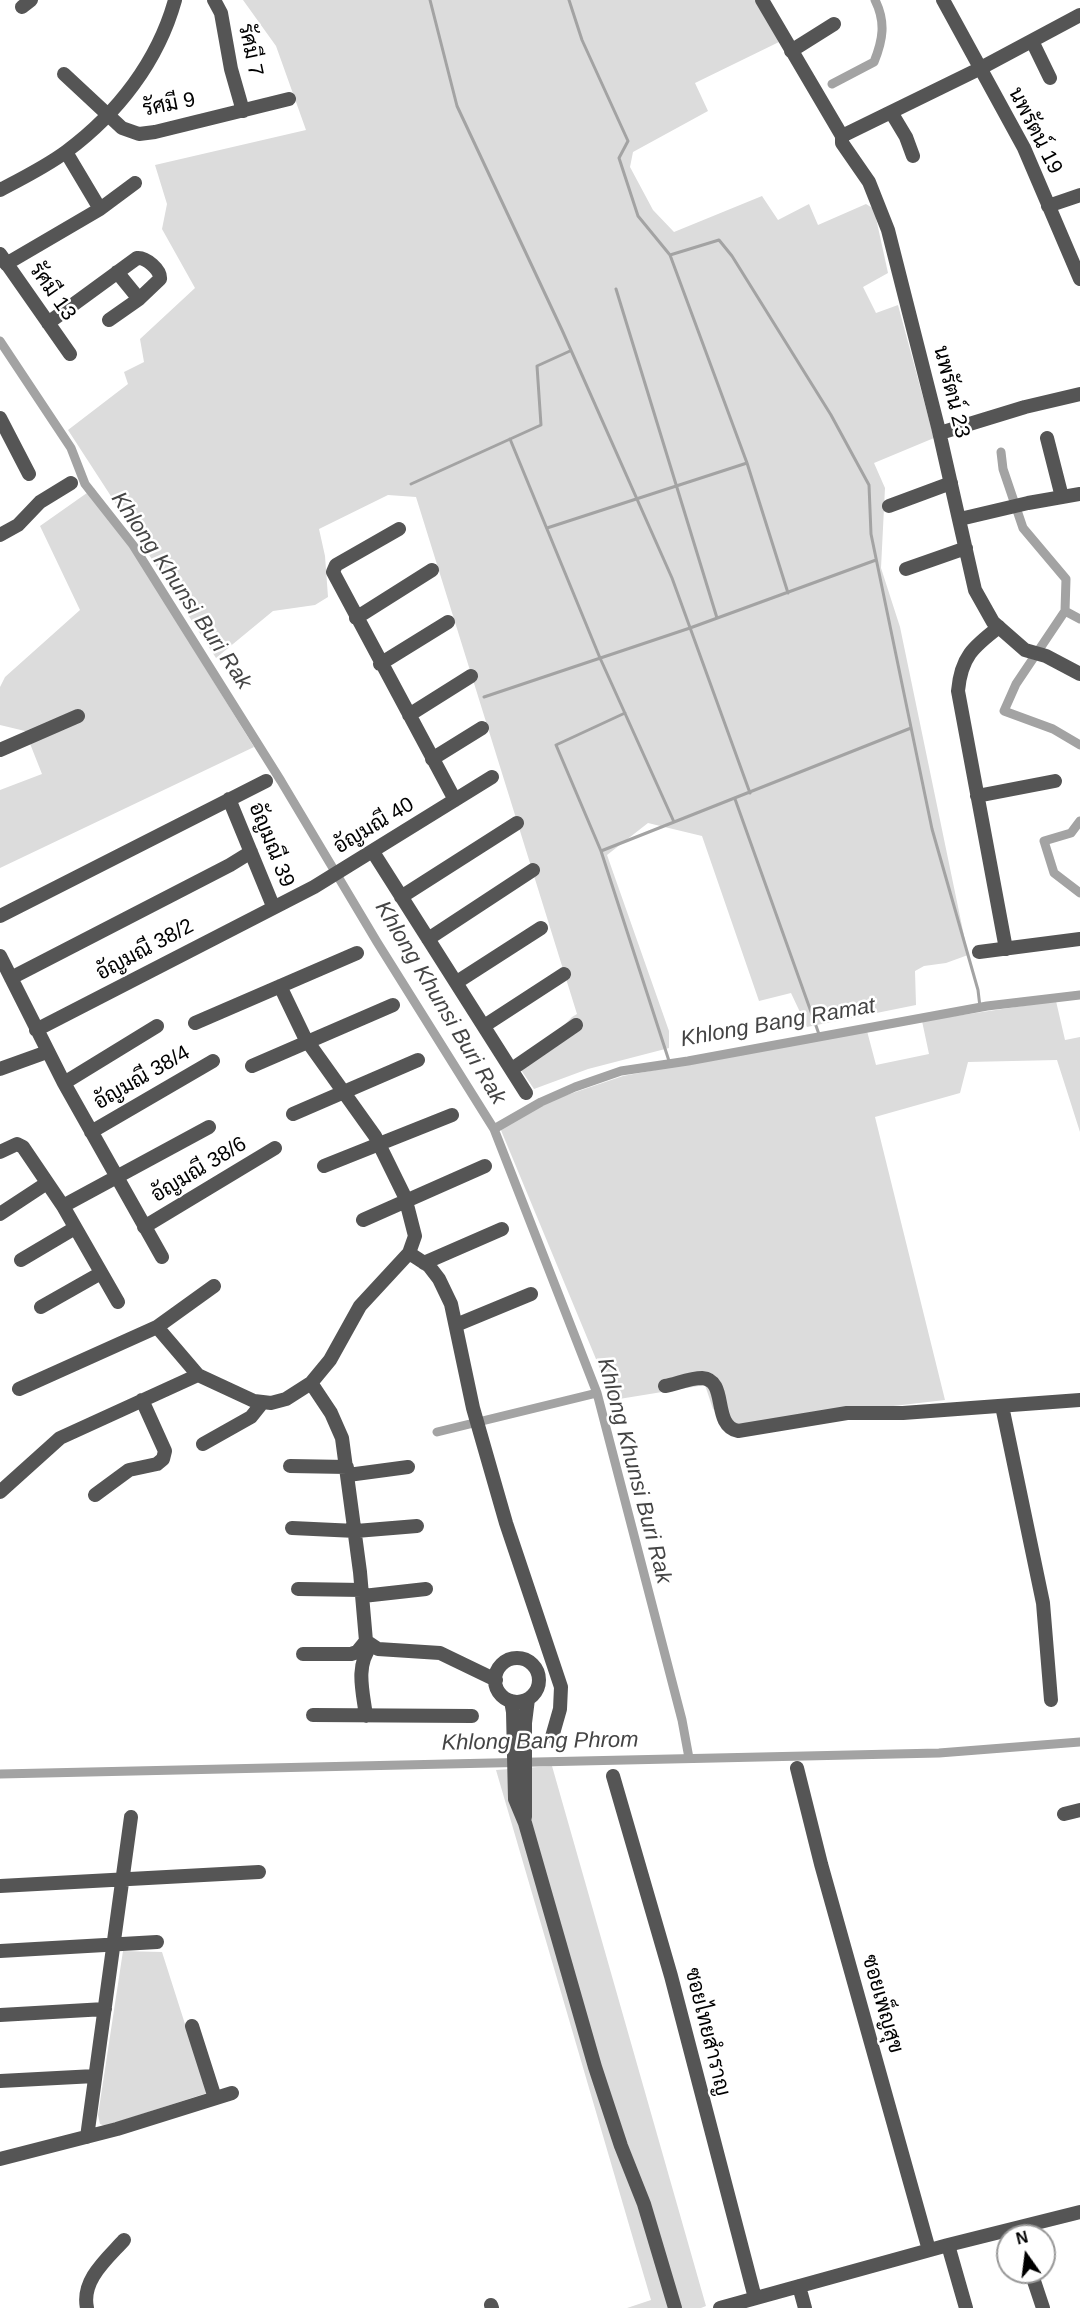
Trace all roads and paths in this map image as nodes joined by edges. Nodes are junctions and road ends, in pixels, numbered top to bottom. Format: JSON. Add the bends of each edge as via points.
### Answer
{"nodes":[{"id":1,"x":175,"y":0,"type":"edge"},
{"id":2,"x":214,"y":0,"type":"edge"},
{"id":3,"x":762,"y":0,"type":"edge"},
{"id":4,"x":943,"y":0,"type":"edge"},
{"id":5,"x":1080,"y":15,"type":"edge"},
{"id":6,"x":834,"y":24,"type":"dead end"},
{"id":7,"x":1032,"y":41,"type":"junction"},
{"id":8,"x":790,"y":51,"type":"junction"},
{"id":9,"x":979,"y":69,"type":"junction"},
{"id":10,"x":64,"y":74,"type":"dead end"},
{"id":11,"x":1050,"y":78,"type":"dead end"},
{"id":12,"x":289,"y":99,"type":"dead end"},
{"id":13,"x":243,"y":111,"type":"junction"},
{"id":14,"x":891,"y":112,"type":"junction"},
{"id":15,"x":108,"y":115,"type":"junction"},
{"id":16,"x":842,"y":136,"type":"junction"},
{"id":17,"x":66,"y":152,"type":"junction"},
{"id":18,"x":913,"y":156,"type":"dead end"},
{"id":19,"x":135,"y":183,"type":"dead end"},
{"id":20,"x":0,"y":190,"type":"edge"},
{"id":21,"x":1080,"y":195,"type":"edge"},
{"id":22,"x":1048,"y":206,"type":"junction"},
{"id":23,"x":100,"y":209,"type":"junction"},
{"id":24,"x":3,"y":259,"type":"edge"},
{"id":25,"x":1078,"y":269,"type":"edge"},
{"id":26,"x":117,"y":272,"type":"junction"},
{"id":27,"x":139,"y":299,"type":"junction"},
{"id":28,"x":109,"y":320,"type":"dead end"},
{"id":29,"x":48,"y":323,"type":"junction"},
{"id":30,"x":70,"y":354,"type":"dead end"},
{"id":31,"x":1080,"y":394,"type":"edge"},
{"id":32,"x":0,"y":418,"type":"edge"},
{"id":33,"x":940,"y":433,"type":"junction"},
{"id":34,"x":1047,"y":438,"type":"dead end"},
{"id":35,"x":29,"y":474,"type":"dead end"},
{"id":36,"x":71,"y":483,"type":"dead end"},
{"id":37,"x":951,"y":483,"type":"junction"},
{"id":38,"x":1080,"y":494,"type":"edge"},
{"id":39,"x":1062,"y":497,"type":"junction"},
{"id":40,"x":889,"y":506,"type":"dead end"},
{"id":41,"x":960,"y":519,"type":"junction"},
{"id":42,"x":399,"y":529,"type":"dead end"},
{"id":43,"x":0,"y":535,"type":"edge"},
{"id":44,"x":966,"y":548,"type":"junction"},
{"id":45,"x":906,"y":569,"type":"dead end"},
{"id":46,"x":432,"y":570,"type":"dead end"},
{"id":47,"x":356,"y":618,"type":"junction"},
{"id":48,"x":448,"y":622,"type":"dead end"},
{"id":49,"x":999,"y":627,"type":"junction"},
{"id":50,"x":380,"y":664,"type":"junction"},
{"id":51,"x":1080,"y":674,"type":"edge"},
{"id":52,"x":471,"y":676,"type":"dead end"},
{"id":53,"x":409,"y":715,"type":"junction"},
{"id":54,"x":78,"y":716,"type":"dead end"},
{"id":55,"x":482,"y":728,"type":"dead end"},
{"id":56,"x":0,"y":750,"type":"edge"},
{"id":57,"x":432,"y":759,"type":"junction"},
{"id":58,"x":492,"y":777,"type":"dead end"},
{"id":59,"x":266,"y":781,"type":"dead end"},
{"id":60,"x":1055,"y":781,"type":"dead end"},
{"id":61,"x":977,"y":796,"type":"junction"},
{"id":62,"x":229,"y":800,"type":"junction"},
{"id":63,"x":455,"y":800,"type":"junction"},
{"id":64,"x":517,"y":822,"type":"dead end"},
{"id":65,"x":251,"y":852,"type":"junction"},
{"id":66,"x":369,"y":854,"type":"junction"},
{"id":67,"x":533,"y":870,"type":"dead end"},
{"id":68,"x":401,"y":897,"type":"junction"},
{"id":69,"x":273,"y":906,"type":"junction"},
{"id":70,"x":0,"y":916,"type":"edge"},
{"id":71,"x":541,"y":928,"type":"dead end"},
{"id":72,"x":428,"y":939,"type":"junction"},
{"id":73,"x":1080,"y":939,"type":"edge"},
{"id":74,"x":1006,"y":949,"type":"junction"},
{"id":75,"x":979,"y":952,"type":"dead end"},
{"id":76,"x":357,"y":953,"type":"dead end"},
{"id":77,"x":0,"y":956,"type":"edge"},
{"id":78,"x":564,"y":974,"type":"dead end"},
{"id":79,"x":11,"y":978,"type":"junction"},
{"id":80,"x":457,"y":982,"type":"junction"},
{"id":81,"x":280,"y":986,"type":"junction"},
{"id":82,"x":393,"y":1005,"type":"dead end"},
{"id":83,"x":195,"y":1023,"type":"dead end"},
{"id":84,"x":576,"y":1025,"type":"dead end"},
{"id":85,"x":157,"y":1026,"type":"dead end"},
{"id":86,"x":484,"y":1026,"type":"junction"},
{"id":87,"x":36,"y":1030,"type":"junction"},
{"id":88,"x":308,"y":1042,"type":"junction"},
{"id":89,"x":47,"y":1052,"type":"junction"},
{"id":90,"x":418,"y":1060,"type":"dead end"},
{"id":91,"x":213,"y":1061,"type":"dead end"},
{"id":92,"x":252,"y":1066,"type":"dead end"},
{"id":93,"x":0,"y":1069,"type":"edge"},
{"id":94,"x":512,"y":1069,"type":"junction"},
{"id":95,"x":64,"y":1083,"type":"junction"},
{"id":96,"x":344,"y":1092,"type":"junction"},
{"id":97,"x":526,"y":1093,"type":"dead end"},
{"id":98,"x":293,"y":1114,"type":"dead end"},
{"id":99,"x":452,"y":1115,"type":"dead end"},
{"id":100,"x":209,"y":1127,"type":"dead end"},
{"id":101,"x":91,"y":1132,"type":"junction"},
{"id":102,"x":379,"y":1144,"type":"junction"},
{"id":103,"x":275,"y":1148,"type":"dead end"},
{"id":104,"x":0,"y":1152,"type":"edge"},
{"id":105,"x":324,"y":1166,"type":"dead end"},
{"id":106,"x":485,"y":1166,"type":"dead end"},
{"id":107,"x":118,"y":1179,"type":"junction"},
{"id":108,"x":47,"y":1183,"type":"junction"},
{"id":109,"x":406,"y":1201,"type":"junction"},
{"id":110,"x":63,"y":1206,"type":"junction"},
{"id":111,"x":0,"y":1214,"type":"edge"},
{"id":112,"x":363,"y":1220,"type":"dead end"},
{"id":113,"x":144,"y":1227,"type":"junction"},
{"id":114,"x":75,"y":1228,"type":"junction"},
{"id":115,"x":502,"y":1229,"type":"dead end"},
{"id":116,"x":409,"y":1253,"type":"junction"},
{"id":117,"x":162,"y":1257,"type":"dead end"},
{"id":118,"x":21,"y":1260,"type":"dead end"},
{"id":119,"x":424,"y":1263,"type":"junction"},
{"id":120,"x":101,"y":1273,"type":"junction"},
{"id":121,"x":214,"y":1287,"type":"dead end"},
{"id":122,"x":531,"y":1294,"type":"dead end"},
{"id":123,"x":118,"y":1302,"type":"dead end"},
{"id":124,"x":41,"y":1307,"type":"dead end"},
{"id":125,"x":456,"y":1325,"type":"junction"},
{"id":126,"x":157,"y":1327,"type":"junction"},
{"id":127,"x":198,"y":1375,"type":"junction"},
{"id":128,"x":311,"y":1383,"type":"junction"},
{"id":129,"x":664,"y":1386,"type":"dead end"},
{"id":130,"x":19,"y":1389,"type":"dead end"},
{"id":131,"x":142,"y":1400,"type":"junction"},
{"id":132,"x":1080,"y":1400,"type":"edge"},
{"id":133,"x":263,"y":1402,"type":"junction"},
{"id":134,"x":1002,"y":1406,"type":"junction"},
{"id":135,"x":203,"y":1444,"type":"dead end"},
{"id":136,"x":290,"y":1466,"type":"dead end"},
{"id":137,"x":408,"y":1467,"type":"dead end"},
{"id":138,"x":347,"y":1471,"type":"junction"},
{"id":139,"x":2,"y":1486,"type":"edge"},
{"id":140,"x":94,"y":1495,"type":"dead end"},
{"id":141,"x":417,"y":1526,"type":"dead end"},
{"id":142,"x":292,"y":1528,"type":"dead end"},
{"id":143,"x":356,"y":1531,"type":"junction"},
{"id":144,"x":298,"y":1589,"type":"dead end"},
{"id":145,"x":426,"y":1589,"type":"dead end"},
{"id":146,"x":362,"y":1593,"type":"junction"},
{"id":147,"x":368,"y":1643,"type":"junction"},
{"id":148,"x":303,"y":1654,"type":"dead end"},
{"id":149,"x":496,"y":1680,"type":"junction"},
{"id":150,"x":528,"y":1699,"type":"junction"},
{"id":151,"x":1051,"y":1700,"type":"dead end"},
{"id":152,"x":511,"y":1701,"type":"junction"},
{"id":153,"x":313,"y":1715,"type":"dead end"},
{"id":154,"x":366,"y":1716,"type":"junction"},
{"id":155,"x":472,"y":1716,"type":"dead end"},
{"id":156,"x":519,"y":1723,"type":"junction"},
{"id":157,"x":552,"y":1737,"type":"dead end"},
{"id":158,"x":797,"y":1768,"type":"dead end"},
{"id":159,"x":613,"y":1776,"type":"dead end"},
{"id":160,"x":1080,"y":1810,"type":"edge"},
{"id":161,"x":1064,"y":1814,"type":"dead end"},
{"id":162,"x":131,"y":1817,"type":"dead end"},
{"id":163,"x":259,"y":1872,"type":"dead end"},
{"id":164,"x":123,"y":1879,"type":"junction"},
{"id":165,"x":0,"y":1886,"type":"edge"},
{"id":166,"x":157,"y":1942,"type":"dead end"},
{"id":167,"x":114,"y":1945,"type":"junction"},
{"id":168,"x":0,"y":1951,"type":"edge"},
{"id":169,"x":105,"y":2009,"type":"junction"},
{"id":170,"x":0,"y":2015,"type":"edge"},
{"id":171,"x":192,"y":2026,"type":"dead end"},
{"id":172,"x":95,"y":2076,"type":"junction"},
{"id":173,"x":0,"y":2081,"type":"edge"},
{"id":174,"x":232,"y":2093,"type":"dead end"},
{"id":175,"x":215,"y":2098,"type":"junction"},
{"id":176,"x":87,"y":2137,"type":"junction"},
{"id":177,"x":0,"y":2159,"type":"edge"},
{"id":178,"x":1080,"y":2212,"type":"edge"},
{"id":179,"x":1043,"y":2224,"type":"edge"},
{"id":180,"x":996,"y":2236,"type":"edge"},
{"id":181,"x":124,"y":2240,"type":"dead end"},
{"id":182,"x":948,"y":2245,"type":"junction"},
{"id":183,"x":929,"y":2250,"type":"junction"},
{"id":184,"x":1035,"y":2284,"type":"edge"},
{"id":185,"x":799,"y":2286,"type":"junction"},
{"id":186,"x":755,"y":2298,"type":"junction"},
{"id":187,"x":87,"y":2308,"type":"edge"},
{"id":188,"x":675,"y":2308,"type":"edge"},
{"id":189,"x":720,"y":2308,"type":"edge"},
{"id":190,"x":805,"y":2308,"type":"edge"},
{"id":191,"x":966,"y":2308,"type":"edge"},
{"id":192,"x":1043,"y":2308,"type":"edge"}],
"edges":[{"from":1,"to":15,"type":"street","via":[[153,54],[131,89]]},
{"from":2,"to":13,"type":"street","name":"รัศมี 7","via":[[221,13]]},
{"from":3,"to":8,"type":"street","name":"นพรัตน์ 23"},
{"from":4,"to":9,"type":"street","name":"นพรัตน์ 19"},
{"from":5,"to":7,"type":"street"},
{"from":6,"to":8,"type":"street"},
{"from":7,"to":9,"type":"street"},
{"from":7,"to":11,"type":"street"},
{"from":8,"to":16,"type":"street","name":"นพรัตน์ 23"},
{"from":9,"to":14,"type":"street"},
{"from":9,"to":22,"type":"street","name":"นพรัตน์ 19","via":[[1024,148]]},
{"from":10,"to":15,"type":"street","name":"รัศมี 9"},
{"from":12,"to":13,"type":"street","name":"รัศมี 9"},
{"from":13,"to":15,"type":"street","name":"รัศมี 9","via":[[139,134],[122,128]]},
{"from":14,"to":16,"type":"street"},
{"from":14,"to":18,"type":"street"},
{"from":15,"to":17,"type":"street"},
{"from":16,"to":33,"type":"street","name":"นพรัตน์ 23","via":[[842,143],[869,182],[888,230]]},
{"from":17,"to":20,"type":"street"},
{"from":17,"to":23,"type":"street"},
{"from":19,"to":23,"type":"street"},
{"from":21,"to":22,"type":"street"},
{"from":22,"to":25,"type":"street","name":"นพรัตน์ 19"},
{"from":23,"to":24,"type":"street"},
{"from":24,"to":29,"type":"street","name":"รัศมี 13"},
{"from":26,"to":27,"type":"street"},
{"from":26,"to":27,"type":"street","via":[[141,257],[158,272],[159,279]]},
{"from":26,"to":29,"type":"street"},
{"from":27,"to":28,"type":"street"},
{"from":29,"to":30,"type":"street","name":"รัศมี 13"},
{"from":31,"to":33,"type":"street"},
{"from":32,"to":35,"type":"street"},
{"from":33,"to":37,"type":"street","name":"นพรัตน์ 23"},
{"from":34,"to":39,"type":"street"},
{"from":36,"to":43,"type":"street"},
{"from":37,"to":40,"type":"street"},
{"from":37,"to":41,"type":"street","name":"นพรัตน์ 23"},
{"from":38,"to":39,"type":"street"},
{"from":39,"to":41,"type":"street"},
{"from":41,"to":44,"type":"street","name":"นพรัตน์ 23"},
{"from":42,"to":47,"type":"street","via":[[336,565],[334,578]]},
{"from":44,"to":45,"type":"street"},
{"from":44,"to":49,"type":"street","name":"นพรัตน์ 23","via":[[975,590]]},
{"from":46,"to":47,"type":"street"},
{"from":47,"to":50,"type":"street"},
{"from":48,"to":50,"type":"street"},
{"from":49,"to":51,"type":"street","name":"นพรัตน์ 23","via":[[1025,650]]},
{"from":49,"to":61,"type":"street","via":[[968,654],[959,673],[958,691]]},
{"from":50,"to":53,"type":"street"},
{"from":52,"to":53,"type":"street"},
{"from":53,"to":57,"type":"street"},
{"from":54,"to":56,"type":"street"},
{"from":55,"to":57,"type":"street"},
{"from":57,"to":63,"type":"street"},
{"from":58,"to":63,"type":"street","name":"อัญมณี 40"},
{"from":59,"to":62,"type":"street"},
{"from":60,"to":61,"type":"street"},
{"from":61,"to":74,"type":"street"},
{"from":62,"to":65,"type":"street","name":"อัญมณี 39"},
{"from":62,"to":70,"type":"street"},
{"from":63,"to":66,"type":"street","name":"อัญมณี 40"},
{"from":64,"to":68,"type":"street"},
{"from":65,"to":69,"type":"street","name":"อัญมณี 39"},
{"from":65,"to":79,"type":"street"},
{"from":66,"to":68,"type":"street"},
{"from":66,"to":69,"type":"street","name":"อัญมณี 40"},
{"from":67,"to":72,"type":"street"},
{"from":68,"to":72,"type":"street"},
{"from":69,"to":87,"type":"street","name":"อัญมณี 38/2"},
{"from":71,"to":80,"type":"street"},
{"from":72,"to":80,"type":"street"},
{"from":73,"to":74,"type":"street"},
{"from":74,"to":75,"type":"street"},
{"from":76,"to":81,"type":"street"},
{"from":77,"to":79,"type":"street"},
{"from":78,"to":86,"type":"street"},
{"from":79,"to":87,"type":"street"},
{"from":80,"to":86,"type":"street"},
{"from":81,"to":83,"type":"street"},
{"from":81,"to":88,"type":"street"},
{"from":82,"to":88,"type":"street"},
{"from":84,"to":94,"type":"street"},
{"from":85,"to":95,"type":"street"},
{"from":86,"to":94,"type":"street"},
{"from":87,"to":89,"type":"street"},
{"from":88,"to":92,"type":"street"},
{"from":88,"to":96,"type":"street"},
{"from":89,"to":93,"type":"street"},
{"from":89,"to":95,"type":"street"},
{"from":90,"to":96,"type":"street"},
{"from":91,"to":101,"type":"street","name":"อัญมณี 38/4"},
{"from":94,"to":97,"type":"street"},
{"from":95,"to":101,"type":"street"},
{"from":96,"to":98,"type":"street"},
{"from":96,"to":102,"type":"street"},
{"from":99,"to":102,"type":"street"},
{"from":100,"to":107,"type":"street"},
{"from":101,"to":107,"type":"street"},
{"from":102,"to":105,"type":"street"},
{"from":102,"to":109,"type":"street"},
{"from":103,"to":113,"type":"street","name":"อัญมณี 38/6"},
{"from":104,"to":108,"type":"street","via":[[17,1144],[22,1146]]},
{"from":106,"to":109,"type":"street"},
{"from":107,"to":110,"type":"street"},
{"from":107,"to":113,"type":"street"},
{"from":108,"to":110,"type":"street"},
{"from":108,"to":111,"type":"street"},
{"from":109,"to":112,"type":"street"},
{"from":109,"to":116,"type":"street","via":[[415,1236]]},
{"from":110,"to":114,"type":"street"},
{"from":113,"to":117,"type":"street"},
{"from":114,"to":118,"type":"street"},
{"from":114,"to":120,"type":"street"},
{"from":115,"to":119,"type":"street"},
{"from":116,"to":119,"type":"street"},
{"from":116,"to":128,"type":"street","via":[[360,1306],[330,1360]]},
{"from":119,"to":125,"type":"street","via":[[439,1279]]},
{"from":120,"to":123,"type":"street"},
{"from":120,"to":124,"type":"street"},
{"from":121,"to":126,"type":"street"},
{"from":122,"to":125,"type":"street"},
{"from":125,"to":157,"type":"street","via":[[473,1408],[506,1523],[561,1687]]},
{"from":126,"to":127,"type":"street"},
{"from":126,"to":130,"type":"street"},
{"from":127,"to":131,"type":"street"},
{"from":127,"to":133,"type":"street"},
{"from":128,"to":133,"type":"street","via":[[286,1399]]},
{"from":128,"to":138,"type":"street","via":[[342,1438]]},
{"from":129,"to":134,"type":"street","via":[[701,1378],[711,1381],[725,1423],[738,1431],[847,1413]]},
{"from":131,"to":139,"type":"street","via":[[60,1438]]},
{"from":131,"to":140,"type":"street","via":[[165,1450],[163,1459],[129,1470]]},
{"from":132,"to":134,"type":"street"},
{"from":133,"to":135,"type":"street","via":[[251,1418]]},
{"from":134,"to":151,"type":"street","via":[[1043,1603]]},
{"from":136,"to":138,"type":"street"},
{"from":137,"to":138,"type":"street"},
{"from":138,"to":143,"type":"street"},
{"from":141,"to":143,"type":"street"},
{"from":142,"to":143,"type":"street"},
{"from":143,"to":146,"type":"street"},
{"from":144,"to":146,"type":"street"},
{"from":145,"to":146,"type":"street"},
{"from":146,"to":147,"type":"street"},
{"from":147,"to":148,"type":"street","via":[[351,1654]]},
{"from":147,"to":149,"type":"street","via":[[378,1649],[440,1653]]},
{"from":147,"to":154,"type":"street","via":[[360,1665]]},
{"from":149,"to":150,"type":"street","via":[[498,1670],[508,1661],[529,1662],[539,1681]]},
{"from":149,"to":152,"type":"street","via":[[501,1695]]},
{"from":150,"to":152,"type":"street"},
{"from":150,"to":156,"type":"street"},
{"from":152,"to":156,"type":"street"},
{"from":153,"to":154,"type":"street"},
{"from":154,"to":155,"type":"street"},
{"from":156,"to":188,"type":"street","via":[[520,1799],[525,1823],[595,2067],[644,2204]]},
{"from":158,"to":183,"type":"street","name":"ซอยเพ็ญสุข"},
{"from":159,"to":186,"type":"street","name":"ซอยไทยสำราญ","via":[[671,1976]]},
{"from":160,"to":161,"type":"street"},
{"from":162,"to":164,"type":"street"},
{"from":163,"to":164,"type":"street"},
{"from":164,"to":165,"type":"street"},
{"from":164,"to":167,"type":"street"},
{"from":166,"to":167,"type":"street"},
{"from":167,"to":168,"type":"street"},
{"from":167,"to":169,"type":"street"},
{"from":169,"to":170,"type":"street"},
{"from":169,"to":172,"type":"street"},
{"from":171,"to":175,"type":"street"},
{"from":172,"to":173,"type":"street"},
{"from":172,"to":176,"type":"street"},
{"from":174,"to":175,"type":"street"},
{"from":175,"to":176,"type":"street"},
{"from":176,"to":177,"type":"street"},
{"from":178,"to":179,"type":"street"},
{"from":180,"to":182,"type":"street"},
{"from":181,"to":187,"type":"street","via":[[89,2283]]},
{"from":182,"to":183,"type":"street"},
{"from":182,"to":191,"type":"street"},
{"from":183,"to":185,"type":"street"},
{"from":184,"to":192,"type":"street"},
{"from":185,"to":186,"type":"street"},
{"from":185,"to":190,"type":"street"},
{"from":186,"to":189,"type":"street"}]}
